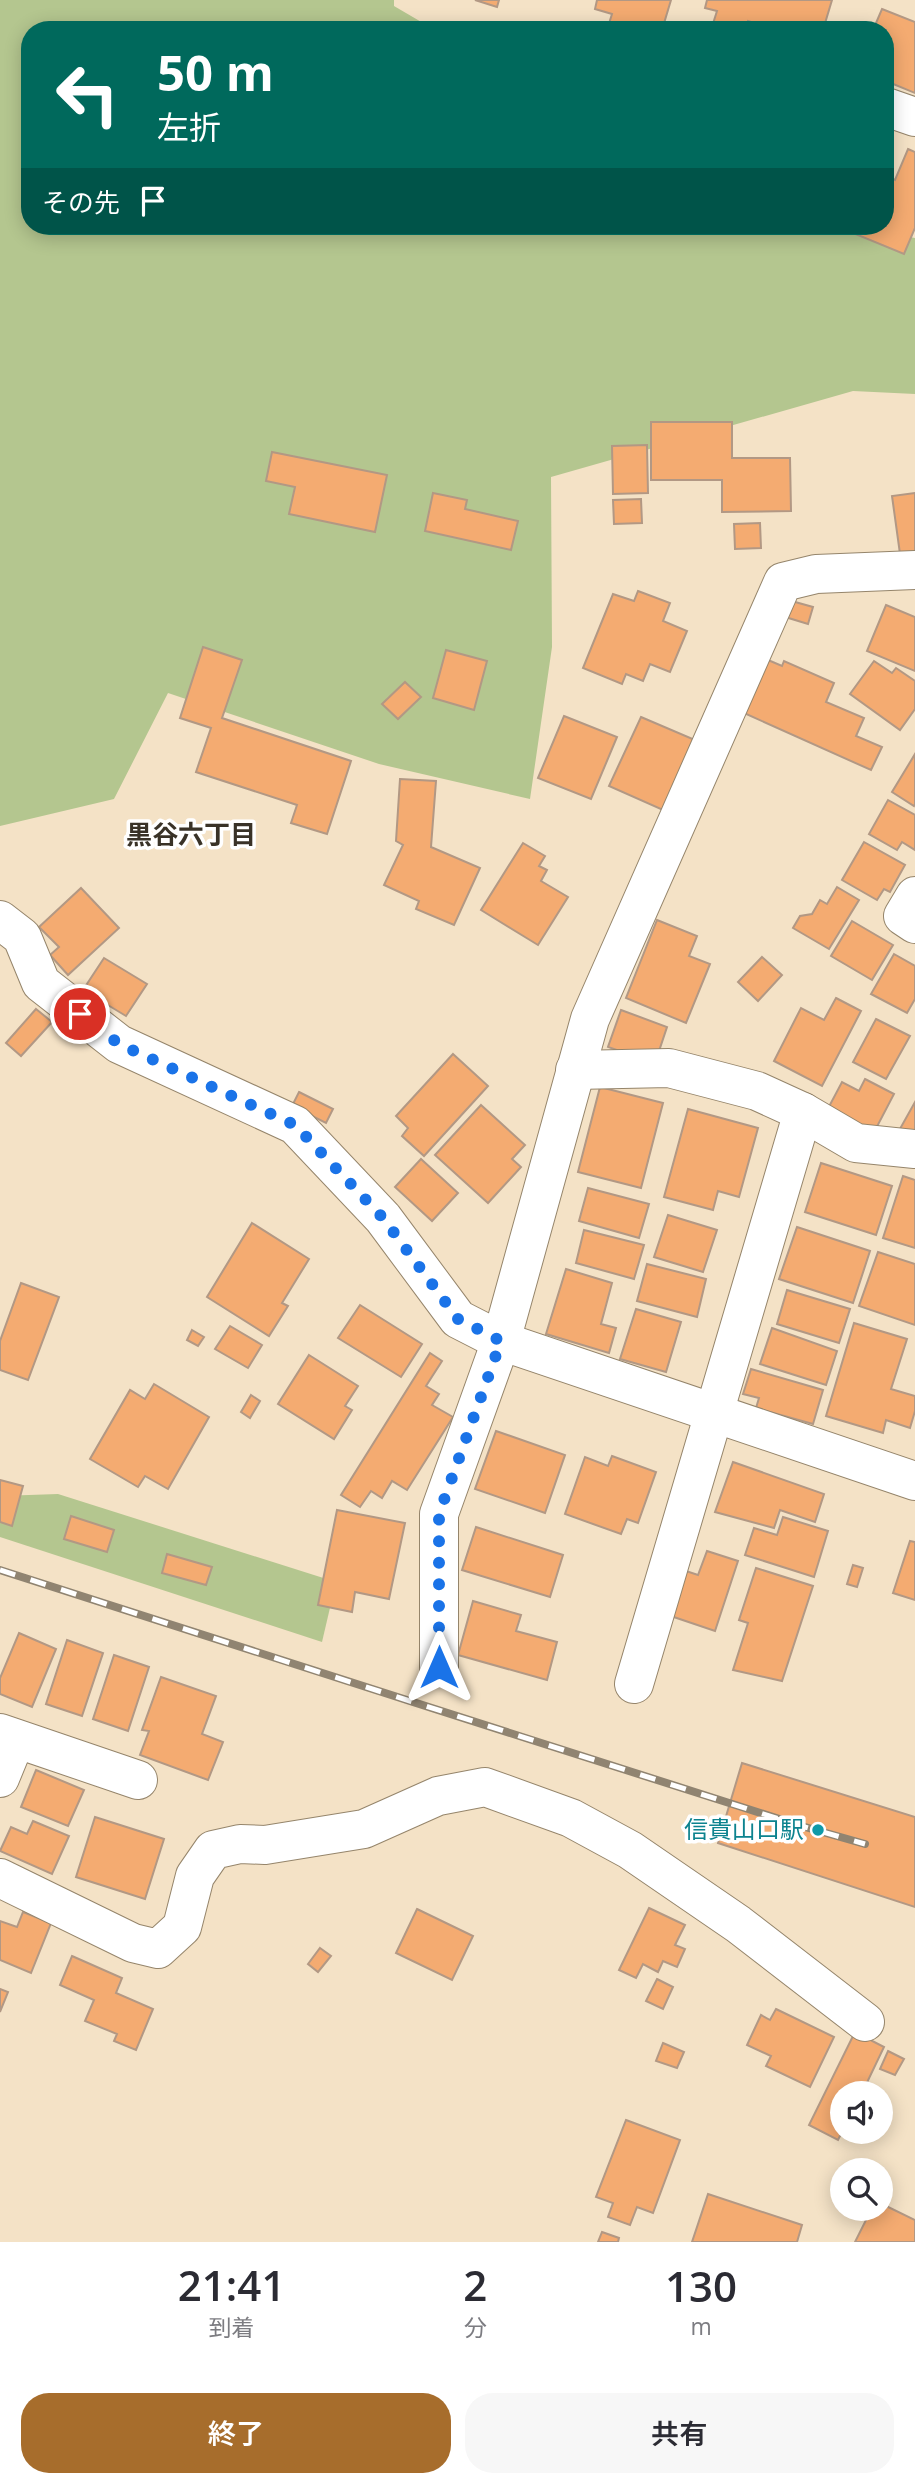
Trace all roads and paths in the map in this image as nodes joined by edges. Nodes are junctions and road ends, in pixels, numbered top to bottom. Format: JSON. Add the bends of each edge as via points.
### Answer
{"nodes":[{"id":1,"x":894,"y":110,"type":"edge"},
{"id":2,"x":915,"y":117,"type":"edge"},
{"id":3,"x":915,"y":570,"type":"edge"},
{"id":4,"x":915,"y":896,"type":"edge"},
{"id":5,"x":0,"y":920,"type":"edge"},
{"id":6,"x":915,"y":925,"type":"edge"},
{"id":7,"x":575,"y":1070,"type":"junction"},
{"id":8,"x":803,"y":1112,"type":"junction"},
{"id":9,"x":915,"y":1149,"type":"edge"},
{"id":10,"x":501,"y":1341,"type":"junction"},
{"id":11,"x":714,"y":1412,"type":"junction"},
{"id":12,"x":915,"y":1481,"type":"edge"},
{"id":13,"x":439,"y":1667,"type":"dead end"},
{"id":14,"x":634,"y":1684,"type":"dead end"},
{"id":15,"x":8,"y":1736,"type":"edge"},
{"id":16,"x":0,"y":1779,"type":"edge"},
{"id":17,"x":138,"y":1780,"type":"dead end"},
{"id":18,"x":0,"y":1878,"type":"edge"},
{"id":19,"x":865,"y":2022,"type":"dead end"}],
"edges":[{"from":1,"to":2,"type":"street"},
{"from":3,"to":7,"type":"street","via":[[816,574],[783,582],[590,1019]]},
{"from":4,"to":6,"type":"street","via":[[903,916]]},
{"from":5,"to":10,"type":"street","via":[[22,937],[41,983],[119,1044],[295,1125],[383,1218],[458,1319]]},
{"from":7,"to":8,"type":"street","via":[[670,1068],[757,1091]]},
{"from":7,"to":10,"type":"street"},
{"from":8,"to":9,"type":"street","via":[[856,1143]]},
{"from":8,"to":11,"type":"street"},
{"from":10,"to":11,"type":"street"},
{"from":10,"to":13,"type":"street","via":[[439,1514]]},
{"from":11,"to":12,"type":"street"},
{"from":11,"to":14,"type":"street"},
{"from":15,"to":16,"type":"street"},
{"from":15,"to":17,"type":"street"},
{"from":18,"to":19,"type":"street","via":[[133,1944],[158,1949],[182,1927],[195,1876],[213,1850],[364,1829],[438,1796],[485,1787],[571,1818],[630,1850],[738,1924]]}]}
